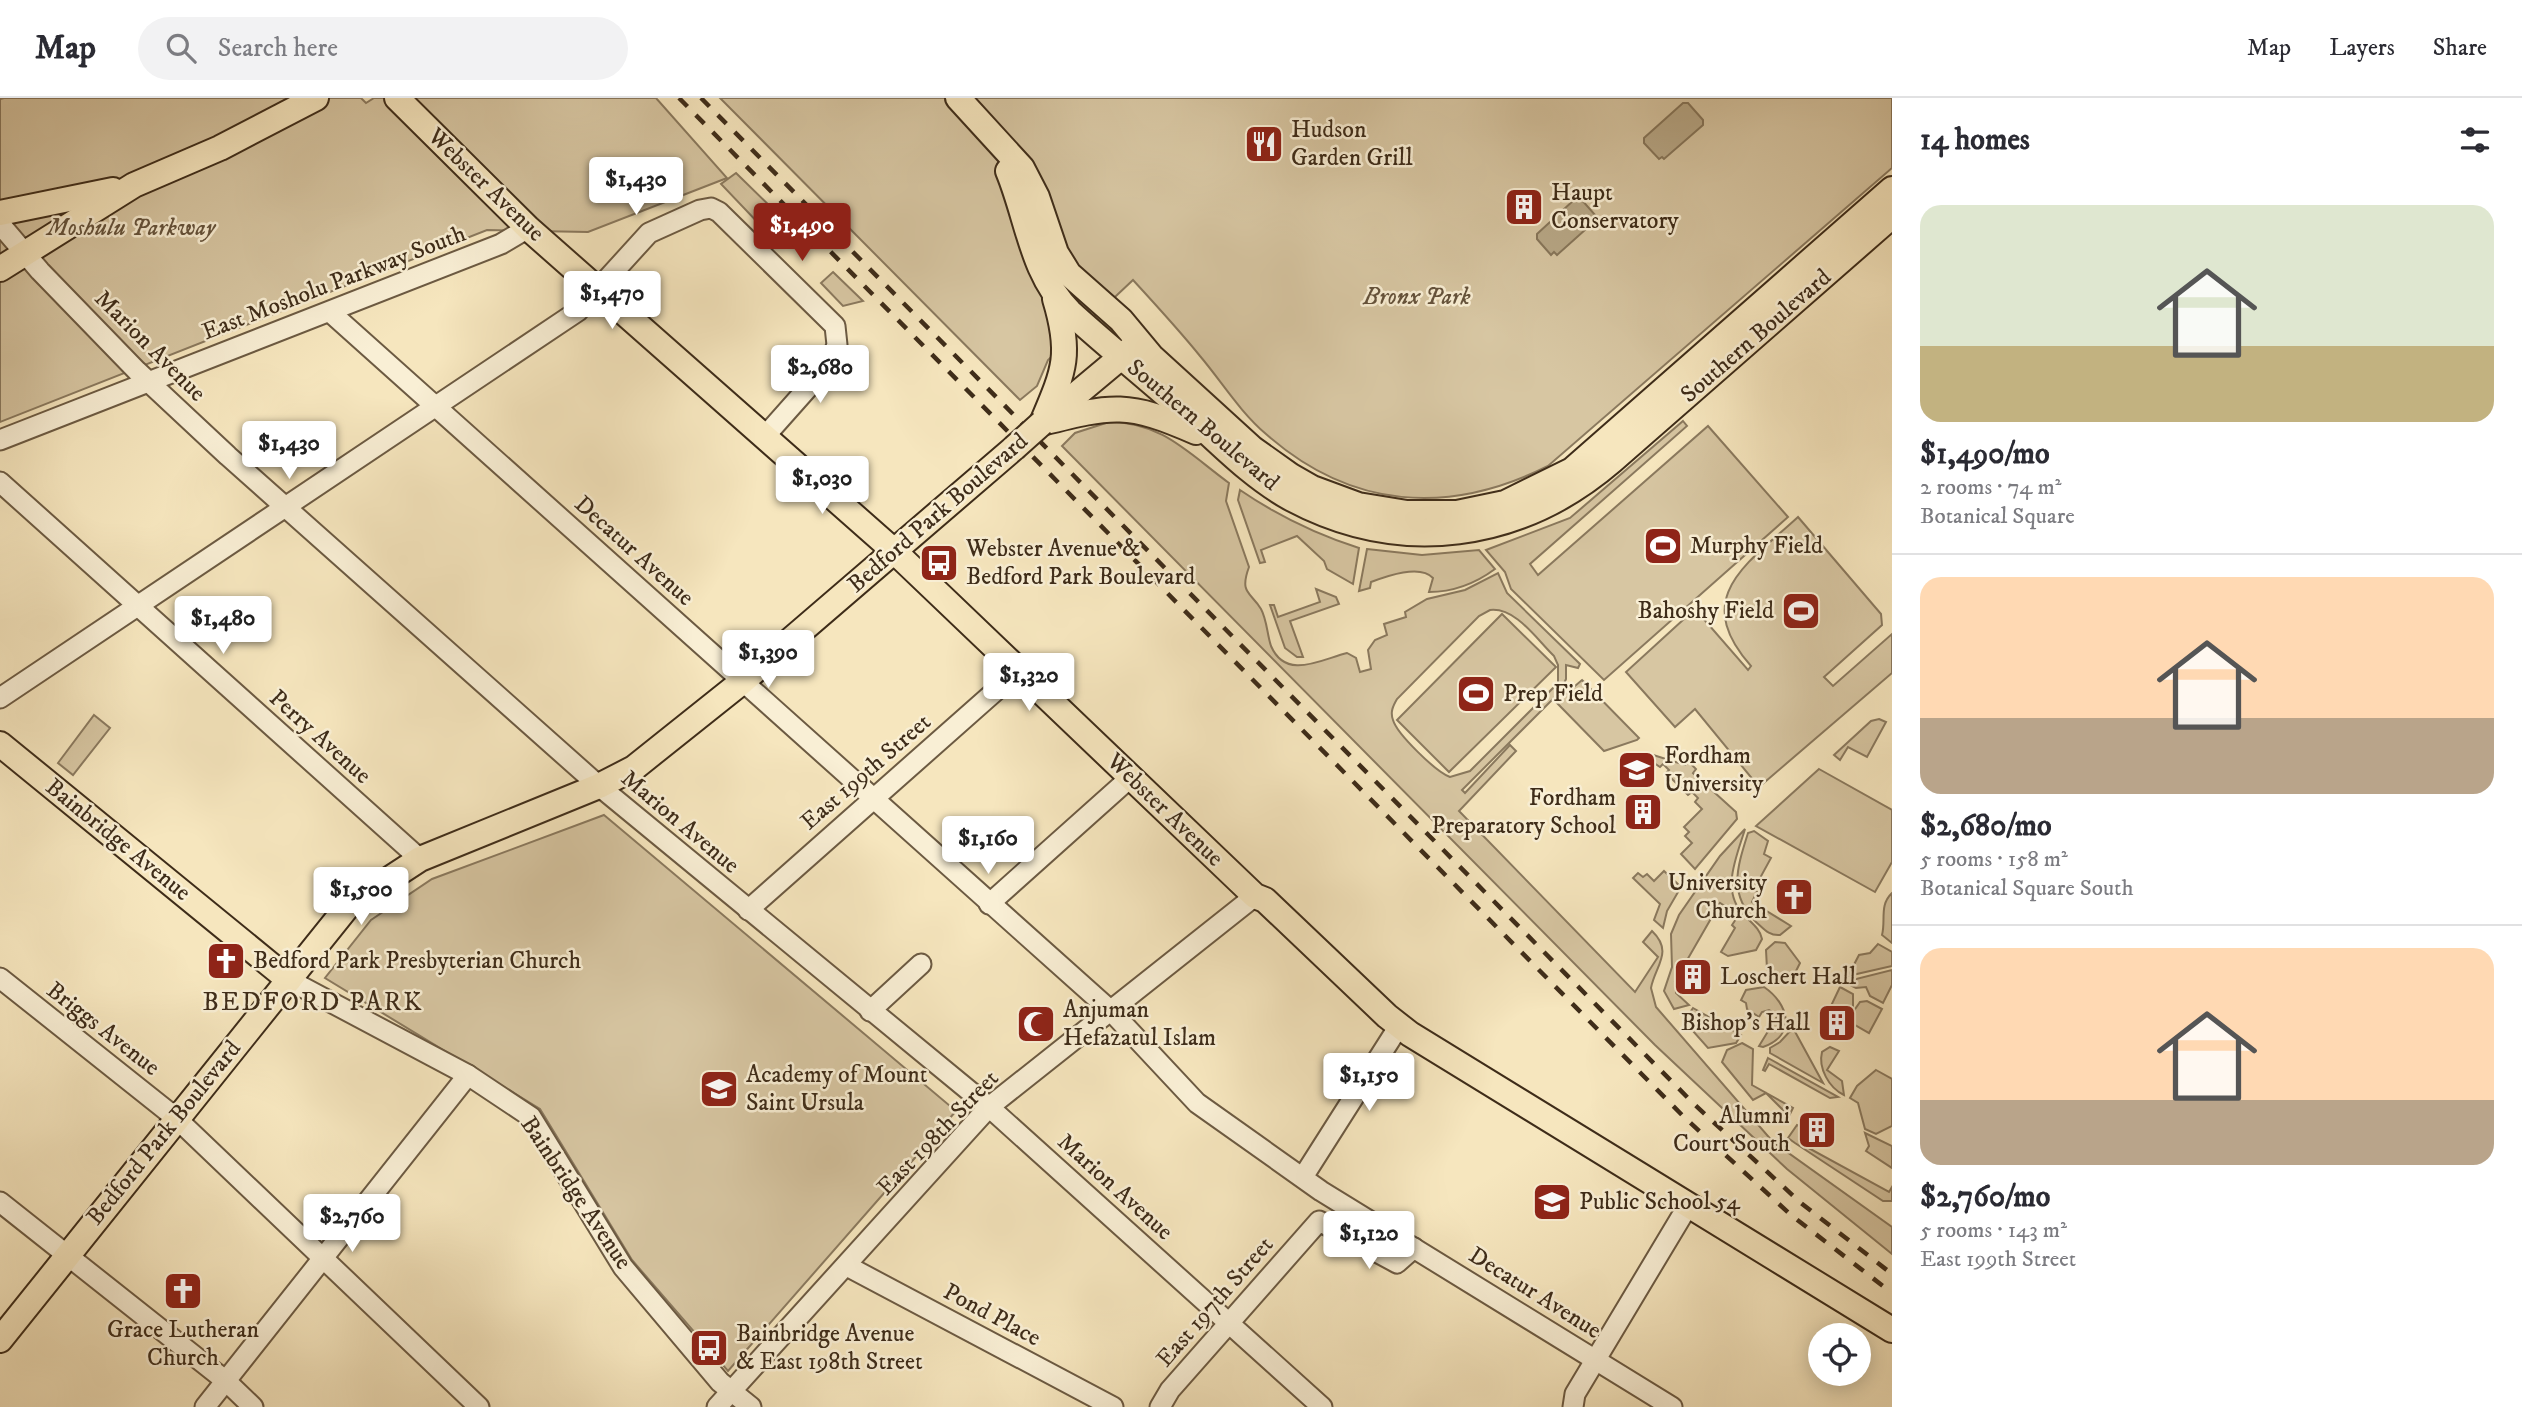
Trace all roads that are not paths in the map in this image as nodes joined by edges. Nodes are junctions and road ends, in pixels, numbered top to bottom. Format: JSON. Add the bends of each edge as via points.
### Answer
{"nodes":[{"id":1,"x":316,"y":98,"type":"edge"},
{"id":2,"x":397,"y":98,"type":"edge"},
{"id":3,"x":958,"y":98,"type":"edge"},
{"id":4,"x":991,"y":135,"type":"junction"},
{"id":5,"x":134,"y":186,"type":"junction"},
{"id":6,"x":1892,"y":190,"type":"edge"},
{"id":7,"x":0,"y":213,"type":"edge"},
{"id":8,"x":1892,"y":216,"type":"edge"},
{"id":9,"x":0,"y":224,"type":"edge"},
{"id":10,"x":528,"y":228,"type":"junction"},
{"id":11,"x":25,"y":253,"type":"junction"},
{"id":12,"x":0,"y":269,"type":"edge"},
{"id":13,"x":599,"y":290,"type":"junction"},
{"id":14,"x":1054,"y":295,"type":"junction"},
{"id":15,"x":330,"y":312,"type":"junction"},
{"id":16,"x":1130,"y":349,"type":"junction"},
{"id":17,"x":149,"y":383,"type":"junction"},
{"id":18,"x":436,"y":406,"type":"junction"},
{"id":19,"x":1042,"y":423,"type":"junction"},
{"id":20,"x":766,"y":435,"type":"junction"},
{"id":21,"x":0,"y":440,"type":"edge"},
{"id":22,"x":1217,"y":441,"type":"junction"},
{"id":23,"x":0,"y":482,"type":"edge"},
{"id":24,"x":287,"y":506,"type":"junction"},
{"id":25,"x":894,"y":551,"type":"junction"},
{"id":26,"x":138,"y":606,"type":"junction"},
{"id":27,"x":1018,"y":671,"type":"junction"},
{"id":28,"x":743,"y":681,"type":"junction"},
{"id":29,"x":0,"y":698,"type":"edge"},
{"id":30,"x":0,"y":744,"type":"edge"},
{"id":31,"x":1131,"y":777,"type":"junction"},
{"id":32,"x":599,"y":786,"type":"junction"},
{"id":33,"x":874,"y":798,"type":"junction"},
{"id":34,"x":420,"y":859,"type":"junction"},
{"id":35,"x":1255,"y":896,"type":"junction"},
{"id":36,"x":989,"y":904,"type":"junction"},
{"id":37,"x":748,"y":910,"type":"junction"},
{"id":38,"x":921,"y":964,"type":"dead end"},
{"id":39,"x":0,"y":978,"type":"edge"},
{"id":40,"x":289,"y":980,"type":"junction"},
{"id":41,"x":1110,"y":1010,"type":"junction"},
{"id":42,"x":870,"y":1011,"type":"junction"},
{"id":43,"x":1396,"y":1032,"type":"junction"},
{"id":44,"x":468,"y":1075,"type":"junction"},
{"id":45,"x":989,"y":1107,"type":"junction"},
{"id":46,"x":176,"y":1118,"type":"junction"},
{"id":47,"x":1303,"y":1177,"type":"junction"},
{"id":48,"x":0,"y":1202,"type":"edge"},
{"id":49,"x":1685,"y":1211,"type":"junction"},
{"id":50,"x":1414,"y":1248,"type":"junction"},
{"id":51,"x":68,"y":1255,"type":"junction"},
{"id":52,"x":324,"y":1256,"type":"junction"},
{"id":53,"x":847,"y":1266,"type":"junction"},
{"id":54,"x":1230,"y":1322,"type":"junction"},
{"id":55,"x":1892,"y":1330,"type":"edge"},
{"id":56,"x":0,"y":1340,"type":"edge"},
{"id":57,"x":1892,"y":1348,"type":"edge"},
{"id":58,"x":1596,"y":1359,"type":"junction"},
{"id":59,"x":226,"y":1381,"type":"junction"},
{"id":60,"x":732,"y":1393,"type":"junction"},
{"id":61,"x":205,"y":1407,"type":"edge"},
{"id":62,"x":253,"y":1407,"type":"edge"},
{"id":63,"x":480,"y":1407,"type":"edge"},
{"id":64,"x":717,"y":1407,"type":"edge"},
{"id":65,"x":751,"y":1407,"type":"edge"},
{"id":66,"x":1113,"y":1407,"type":"edge"},
{"id":67,"x":1160,"y":1407,"type":"edge"},
{"id":68,"x":1322,"y":1407,"type":"edge"},
{"id":69,"x":1573,"y":1407,"type":"edge"},
{"id":70,"x":1672,"y":1407,"type":"edge"}],
"edges":[{"from":1,"to":5,"type":"main road"},
{"from":2,"to":10,"type":"main road","name":"Webster Avenue"},
{"from":3,"to":4,"type":"main road","name":"Southern Boulevard"},
{"from":4,"to":14,"type":"main road","name":"Southern Boulevard"},
{"from":4,"to":16,"type":"main road","name":"Southern Boulevard","via":[[1027,177],[1064,267],[1121,320]]},
{"from":5,"to":7,"type":"main road"},
{"from":5,"to":11,"type":"main road"},
{"from":6,"to":16,"type":"main road","name":"Southern Boulevard","via":[[1572,470],[1529,494],[1482,509],[1407,513],[1358,505],[1312,488],[1253,449]]},
{"from":8,"to":22,"type":"main road","name":"Southern Boulevard","via":[[1593,478],[1552,504],[1520,517],[1458,532],[1408,533],[1364,526],[1290,498]]},
{"from":9,"to":11,"type":"street","name":"Marion Avenue"},
{"from":10,"to":13,"type":"main road","name":"Webster Avenue"},
{"from":10,"to":15,"type":"street","name":"East Mosholu Parkway South","via":[[501,244]]},
{"from":11,"to":12,"type":"main road"},
{"from":11,"to":17,"type":"street","name":"Marion Avenue"},
{"from":13,"to":18,"type":"street","via":[[578,311]]},
{"from":13,"to":20,"type":"main road","name":"Webster Avenue"},
{"from":13,"to":20,"type":"street","via":[[649,233],[711,208],[719,212],[831,319],[838,338],[826,368]]},
{"from":14,"to":16,"type":"main road","name":"Southern Boulevard"},
{"from":14,"to":19,"type":"main road","via":[[1066,359]]},
{"from":15,"to":17,"type":"street","name":"East Mosholu Parkway South"},
{"from":15,"to":18,"type":"street","name":"Decatur Avenue"},
{"from":16,"to":19,"type":"main road","name":"Bedford Park Boulevard"},
{"from":16,"to":22,"type":"main road","name":"Southern Boulevard"},
{"from":17,"to":21,"type":"street","name":"East Mosholu Parkway South"},
{"from":17,"to":24,"type":"street","name":"Marion Avenue"},
{"from":18,"to":24,"type":"street"},
{"from":18,"to":28,"type":"street","name":"Decatur Avenue"},
{"from":19,"to":22,"type":"main road","via":[[1097,409],[1126,408],[1153,413]]},
{"from":19,"to":25,"type":"main road","name":"Bedford Park Boulevard","bridge":true},
{"from":20,"to":25,"type":"main road","name":"Webster Avenue"},
{"from":23,"to":26,"type":"street","name":"Perry Avenue"},
{"from":24,"to":26,"type":"street"},
{"from":24,"to":32,"type":"street","name":"Marion Avenue"},
{"from":25,"to":27,"type":"main road","name":"Webster Avenue"},
{"from":25,"to":28,"type":"main road","name":"Bedford Park Boulevard"},
{"from":26,"to":29,"type":"street"},
{"from":26,"to":34,"type":"street","name":"Perry Avenue"},
{"from":27,"to":31,"type":"main road","name":"Webster Avenue"},
{"from":27,"to":33,"type":"street","name":"East 199th Street"},
{"from":28,"to":32,"type":"main road","name":"Bedford Park Boulevard","via":[[659,749]]},
{"from":28,"to":33,"type":"street","name":"Decatur Avenue"},
{"from":30,"to":40,"type":"main road","name":"Bainbridge Avenue"},
{"from":31,"to":35,"type":"main road","name":"Webster Avenue"},
{"from":31,"to":36,"type":"street"},
{"from":32,"to":34,"type":"main road","name":"Bedford Park Boulevard"},
{"from":32,"to":37,"type":"street","name":"Marion Avenue"},
{"from":33,"to":36,"type":"street","name":"Decatur Avenue"},
{"from":33,"to":37,"type":"street","name":"East 199th Street"},
{"from":34,"to":40,"type":"main road","name":"Bedford Park Boulevard","via":[[348,906]]},
{"from":35,"to":41,"type":"street","name":"East 198th Street"},
{"from":35,"to":43,"type":"main road","name":"Webster Avenue","via":[[1265,900]]},
{"from":36,"to":41,"type":"street","name":"Decatur Avenue"},
{"from":37,"to":42,"type":"street","name":"Marion Avenue"},
{"from":38,"to":42,"type":"street"},
{"from":39,"to":46,"type":"street","name":"Briggs Avenue"},
{"from":40,"to":44,"type":"street","name":"Bainbridge Avenue"},
{"from":40,"to":46,"type":"main road","name":"Bedford Park Boulevard"},
{"from":41,"to":45,"type":"street","name":"East 198th Street"},
{"from":41,"to":47,"type":"street","name":"Decatur Avenue","via":[[1197,1103]]},
{"from":42,"to":45,"type":"street","name":"Marion Avenue"},
{"from":43,"to":47,"type":"street"},
{"from":43,"to":49,"type":"main road","name":"Webster Avenue"},
{"from":44,"to":52,"type":"street"},
{"from":44,"to":60,"type":"street","name":"Bainbridge Avenue","via":[[531,1117],[623,1267]]},
{"from":45,"to":53,"type":"street","name":"East 198th Street"},
{"from":45,"to":54,"type":"street","name":"Marion Avenue"},
{"from":46,"to":51,"type":"main road","name":"Bedford Park Boulevard"},
{"from":46,"to":52,"type":"street","name":"Briggs Avenue"},
{"from":47,"to":50,"type":"street","name":"Decatur Avenue"},
{"from":48,"to":51,"type":"street"},
{"from":49,"to":55,"type":"main road","name":"Webster Avenue"},
{"from":49,"to":57,"type":"main road","name":"Webster Avenue"},
{"from":49,"to":58,"type":"street"},
{"from":50,"to":54,"type":"street","name":"East 197th Street","via":[[1397,1263],[1319,1221]]},
{"from":50,"to":58,"type":"street","name":"Decatur Avenue"},
{"from":51,"to":56,"type":"main road","name":"Bedford Park Boulevard"},
{"from":51,"to":59,"type":"street"},
{"from":52,"to":59,"type":"street"},
{"from":52,"to":63,"type":"street","name":"Briggs Avenue"},
{"from":53,"to":60,"type":"street","name":"East 198th Street"},
{"from":53,"to":66,"type":"street","name":"Pond Place"},
{"from":54,"to":67,"type":"street","name":"East 197th Street"},
{"from":54,"to":68,"type":"street","name":"Marion Avenue"},
{"from":58,"to":69,"type":"street","via":[[1575,1394]]},
{"from":58,"to":70,"type":"street","name":"Decatur Avenue"},
{"from":59,"to":61,"type":"street"},
{"from":59,"to":62,"type":"street"},
{"from":60,"to":64,"type":"street","name":"East 198th Street"},
{"from":60,"to":65,"type":"street","name":"Bainbridge Avenue"}]}
